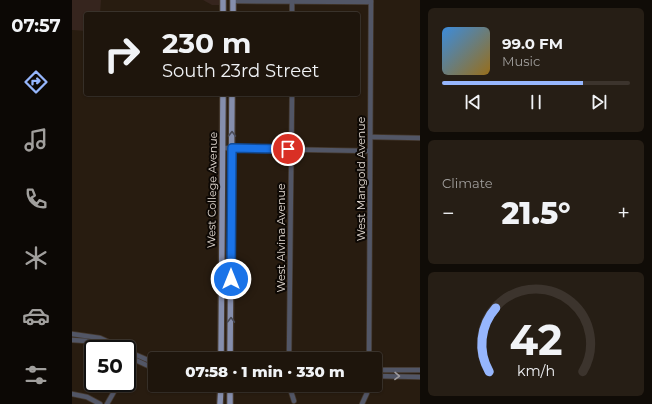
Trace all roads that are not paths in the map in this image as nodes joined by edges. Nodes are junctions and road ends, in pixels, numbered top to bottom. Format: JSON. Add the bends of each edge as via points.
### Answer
{"nodes":[{"id":1,"x":223,"y":0,"type":"edge"},
{"id":2,"x":233,"y":0,"type":"edge"},
{"id":3,"x":371,"y":1,"type":"edge"},
{"id":4,"x":292,"y":2,"type":"junction"},
{"id":5,"x":223,"y":12,"type":"edge"},
{"id":6,"x":233,"y":12,"type":"edge"},
{"id":7,"x":292,"y":12,"type":"edge"},
{"id":8,"x":223,"y":96,"type":"edge"},
{"id":9,"x":232,"y":96,"type":"edge"},
{"id":10,"x":292,"y":96,"type":"edge"},
{"id":11,"x":371,"y":137,"type":"junction"},
{"id":12,"x":420,"y":138,"type":"edge"},
{"id":13,"x":223,"y":148,"type":"junction"},
{"id":14,"x":232,"y":148,"type":"junction"},
{"id":15,"x":291,"y":149,"type":"junction"},
{"id":16,"x":370,"y":151,"type":"junction"},
{"id":17,"x":72,"y":334,"type":"edge"},
{"id":18,"x":72,"y":340,"type":"edge"},
{"id":19,"x":104,"y":340,"type":"edge"},
{"id":20,"x":84,"y":341,"type":"edge"},
{"id":21,"x":221,"y":352,"type":"edge"},
{"id":22,"x":230,"y":352,"type":"edge"},
{"id":23,"x":289,"y":352,"type":"edge"},
{"id":24,"x":369,"y":352,"type":"edge"},
{"id":25,"x":136,"y":358,"type":"edge"},
{"id":26,"x":136,"y":360,"type":"edge"},
{"id":27,"x":148,"y":361,"type":"edge"},
{"id":28,"x":148,"y":366,"type":"edge"},
{"id":29,"x":382,"y":370,"type":"edge"},
{"id":30,"x":420,"y":370,"type":"edge"},
{"id":31,"x":382,"y":376,"type":"edge"},
{"id":32,"x":420,"y":377,"type":"edge"},
{"id":33,"x":114,"y":392,"type":"edge"},
{"id":34,"x":221,"y":392,"type":"edge"},
{"id":35,"x":230,"y":392,"type":"edge"},
{"id":36,"x":291,"y":392,"type":"edge"},
{"id":37,"x":367,"y":392,"type":"edge"},
{"id":38,"x":72,"y":394,"type":"edge"},
{"id":39,"x":294,"y":401,"type":"dead end"},
{"id":40,"x":100,"y":404,"type":"edge"},
{"id":41,"x":108,"y":404,"type":"edge"},
{"id":42,"x":220,"y":404,"type":"edge"},
{"id":43,"x":230,"y":404,"type":"edge"},
{"id":44,"x":362,"y":404,"type":"edge"}],
"edges":[{"from":1,"to":5,"type":"main road"},
{"from":2,"to":4,"type":"street"},
{"from":2,"to":6,"type":"main road"},
{"from":3,"to":4,"type":"street"},
{"from":3,"to":11,"type":"street","name":"West Mangold Avenue"},
{"from":4,"to":7,"type":"street"},
{"from":8,"to":13,"type":"main road","name":"West College Avenue"},
{"from":14,"to":9,"type":"main road","name":"West College Avenue","one_way":true},
{"from":10,"to":15,"type":"street","name":"West Alvina Avenue"},
{"from":11,"to":12,"type":"street"},
{"from":11,"to":16,"type":"street","name":"West Mangold Avenue"},
{"from":13,"to":14,"type":"street"},
{"from":13,"to":21,"type":"main road","name":"West College Avenue"},
{"from":14,"to":15,"type":"street"},
{"from":22,"to":14,"type":"main road","name":"West College Avenue","one_way":true},
{"from":15,"to":16,"type":"street"},
{"from":15,"to":23,"type":"street","name":"West Alvina Avenue"},
{"from":16,"to":24,"type":"street","name":"West Mangold Avenue"},
{"from":17,"to":19,"type":"street"},
{"from":18,"to":20,"type":"street"},
{"from":25,"to":27,"type":"street"},
{"from":26,"to":28,"type":"street"},
{"from":29,"to":30,"type":"street"},
{"from":31,"to":32,"type":"street","one_way":true},
{"from":33,"to":41,"type":"street"},
{"from":34,"to":42,"type":"main road"},
{"from":35,"to":43,"type":"main road"},
{"from":36,"to":39,"type":"street"},
{"from":37,"to":44,"type":"street"},
{"from":38,"to":40,"type":"street","via":[[87,397]]}]}
